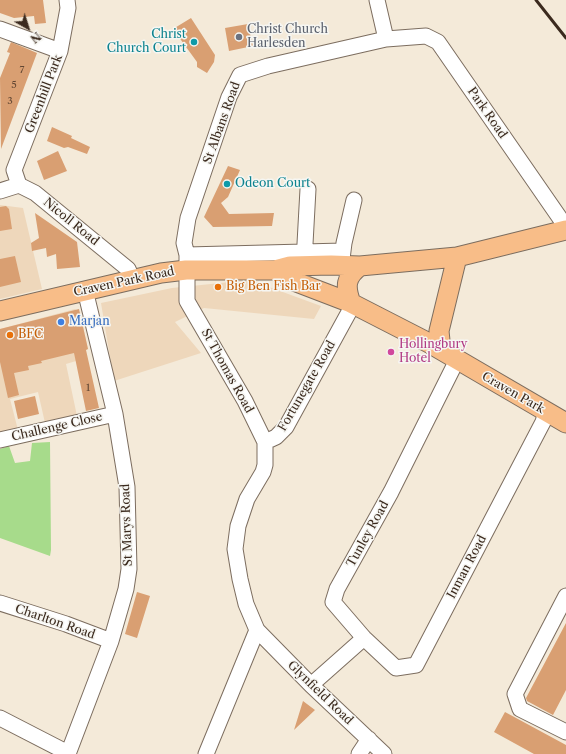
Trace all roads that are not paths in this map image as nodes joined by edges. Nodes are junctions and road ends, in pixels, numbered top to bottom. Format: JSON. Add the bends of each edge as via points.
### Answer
{"nodes":[{"id":1,"x":67,"y":0,"type":"edge"},
{"id":2,"x":377,"y":0,"type":"edge"},
{"id":3,"x":0,"y":29,"type":"edge"},
{"id":4,"x":386,"y":40,"type":"junction"},
{"id":5,"x":60,"y":51,"type":"junction"},
{"id":6,"x":19,"y":185,"type":"junction"},
{"id":7,"x":308,"y":189,"type":"dead end"},
{"id":8,"x":0,"y":191,"type":"edge"},
{"id":9,"x":354,"y":200,"type":"dead end"},
{"id":10,"x":566,"y":229,"type":"edge"},
{"id":11,"x":457,"y":257,"type":"junction"},
{"id":12,"x":304,"y":259,"type":"junction"},
{"id":13,"x":433,"y":260,"type":"junction"},
{"id":14,"x":348,"y":261,"type":"junction"},
{"id":15,"x":187,"y":262,"type":"junction"},
{"id":16,"x":275,"y":270,"type":"junction"},
{"id":17,"x":132,"y":278,"type":"junction"},
{"id":18,"x":451,"y":282,"type":"junction"},
{"id":19,"x":85,"y":290,"type":"junction"},
{"id":20,"x":187,"y":301,"type":"joint"},
{"id":21,"x":350,"y":303,"type":"junction"},
{"id":22,"x":0,"y":311,"type":"edge"},
{"id":23,"x":439,"y":331,"type":"junction"},
{"id":24,"x":421,"y":340,"type":"junction"},
{"id":25,"x":441,"y":350,"type":"junction"},
{"id":26,"x":457,"y":360,"type":"junction"},
{"id":27,"x":546,"y":412,"type":"junction"},
{"id":28,"x":115,"y":414,"type":"junction"},
{"id":29,"x":566,"y":423,"type":"edge"},
{"id":30,"x":0,"y":440,"type":"edge"},
{"id":31,"x":265,"y":442,"type":"junction"},
{"id":32,"x":566,"y":596,"type":"edge"},
{"id":33,"x":0,"y":603,"type":"edge"},
{"id":34,"x":258,"y":630,"type":"junction"},
{"id":35,"x":364,"y":638,"type":"junction"},
{"id":36,"x":110,"y":641,"type":"junction"},
{"id":37,"x":311,"y":685,"type":"junction"},
{"id":38,"x":0,"y":718,"type":"edge"},
{"id":39,"x":566,"y":732,"type":"edge"},
{"id":40,"x":369,"y":739,"type":"junction"},
{"id":41,"x":68,"y":754,"type":"edge"},
{"id":42,"x":206,"y":754,"type":"edge"},
{"id":43,"x":359,"y":754,"type":"edge"},
{"id":44,"x":384,"y":754,"type":"edge"}],
"edges":[{"from":1,"to":5,"type":"street","name":"Greenhill Park","via":[[68,8]]},
{"from":2,"to":4,"type":"street"},
{"from":3,"to":5,"type":"street"},
{"from":4,"to":10,"type":"street","name":"Park Road","via":[[426,36],[438,42]]},
{"from":4,"to":15,"type":"street","name":"St Albans Road","via":[[268,66],[240,75],[234,83],[186,225],[184,243]]},
{"from":5,"to":6,"type":"street","name":"Greenhill Park","via":[[14,170]]},
{"from":6,"to":8,"type":"street"},
{"from":6,"to":17,"type":"street","name":"Nicoll Road","via":[[36,193],[124,265],[130,270]]},
{"from":7,"to":12,"type":"street"},
{"from":9,"to":14,"type":"street"},
{"from":10,"to":11,"type":"main road"},
{"from":11,"to":13,"type":"main road"},
{"from":11,"to":18,"type":"main road"},
{"from":12,"to":14,"type":"main road","name":"Craven Park Road"},
{"from":12,"to":15,"type":"street","name":"Craven Park Road"},
{"from":12,"to":16,"type":"main road","name":"Craven Park Road"},
{"from":13,"to":14,"type":"main road"},
{"from":13,"to":18,"type":"main road"},
{"from":14,"to":21,"type":"main road","via":[[353,272],[346,284]]},
{"from":15,"to":16,"type":"main road","name":"Craven Park Road"},
{"from":15,"to":17,"type":"main road","name":"Craven Park Road"},
{"from":15,"to":20,"type":"street","name":"St Albans Road"},
{"from":16,"to":21,"type":"main road","via":[[291,280]]},
{"from":17,"to":19,"type":"main road","name":"Craven Park Road"},
{"from":18,"to":23,"type":"main road"},
{"from":19,"to":22,"type":"main road","name":"Craven Park Road"},
{"from":19,"to":28,"type":"street","name":"St Marys Road"},
{"from":20,"to":31,"type":"street","name":"St Thomas Road","via":[[245,401]]},
{"from":21,"to":24,"type":"main road","name":"Craven Park"},
{"from":21,"to":31,"type":"street","name":"Fortunegate Road","via":[[349,312],[286,427],[276,437]]},
{"from":23,"to":24,"type":"main road"},
{"from":23,"to":25,"type":"main road"},
{"from":24,"to":25,"type":"main road","name":"Craven Park"},
{"from":25,"to":26,"type":"main road","name":"Craven Park"},
{"from":26,"to":27,"type":"main road","name":"Craven Park"},
{"from":26,"to":35,"type":"street","name":"Tunley Road","via":[[391,492],[337,589],[333,602]]},
{"from":27,"to":29,"type":"main road","name":"Craven Park"},
{"from":27,"to":35,"type":"street","name":"Inman Road","via":[[416,665],[396,668]]},
{"from":28,"to":30,"type":"street","name":"Challenge Close"},
{"from":28,"to":36,"type":"street","name":"St Marys Road","via":[[127,487],[129,569]]},
{"from":31,"to":34,"type":"street","via":[[265,465],[247,499],[238,526],[235,549],[246,604]]},
{"from":32,"to":39,"type":"street","via":[[515,694],[520,709]]},
{"from":33,"to":36,"type":"street","name":"Charlton Road"},
{"from":34,"to":37,"type":"street","name":"Glynfield Road"},
{"from":34,"to":42,"type":"street"},
{"from":35,"to":37,"type":"street"},
{"from":36,"to":41,"type":"street","name":"St Marys Road"},
{"from":37,"to":40,"type":"street","name":"Glynfield Road"},
{"from":38,"to":41,"type":"street"},
{"from":40,"to":43,"type":"street"},
{"from":40,"to":44,"type":"street","name":"Glynfield Road"}]}
